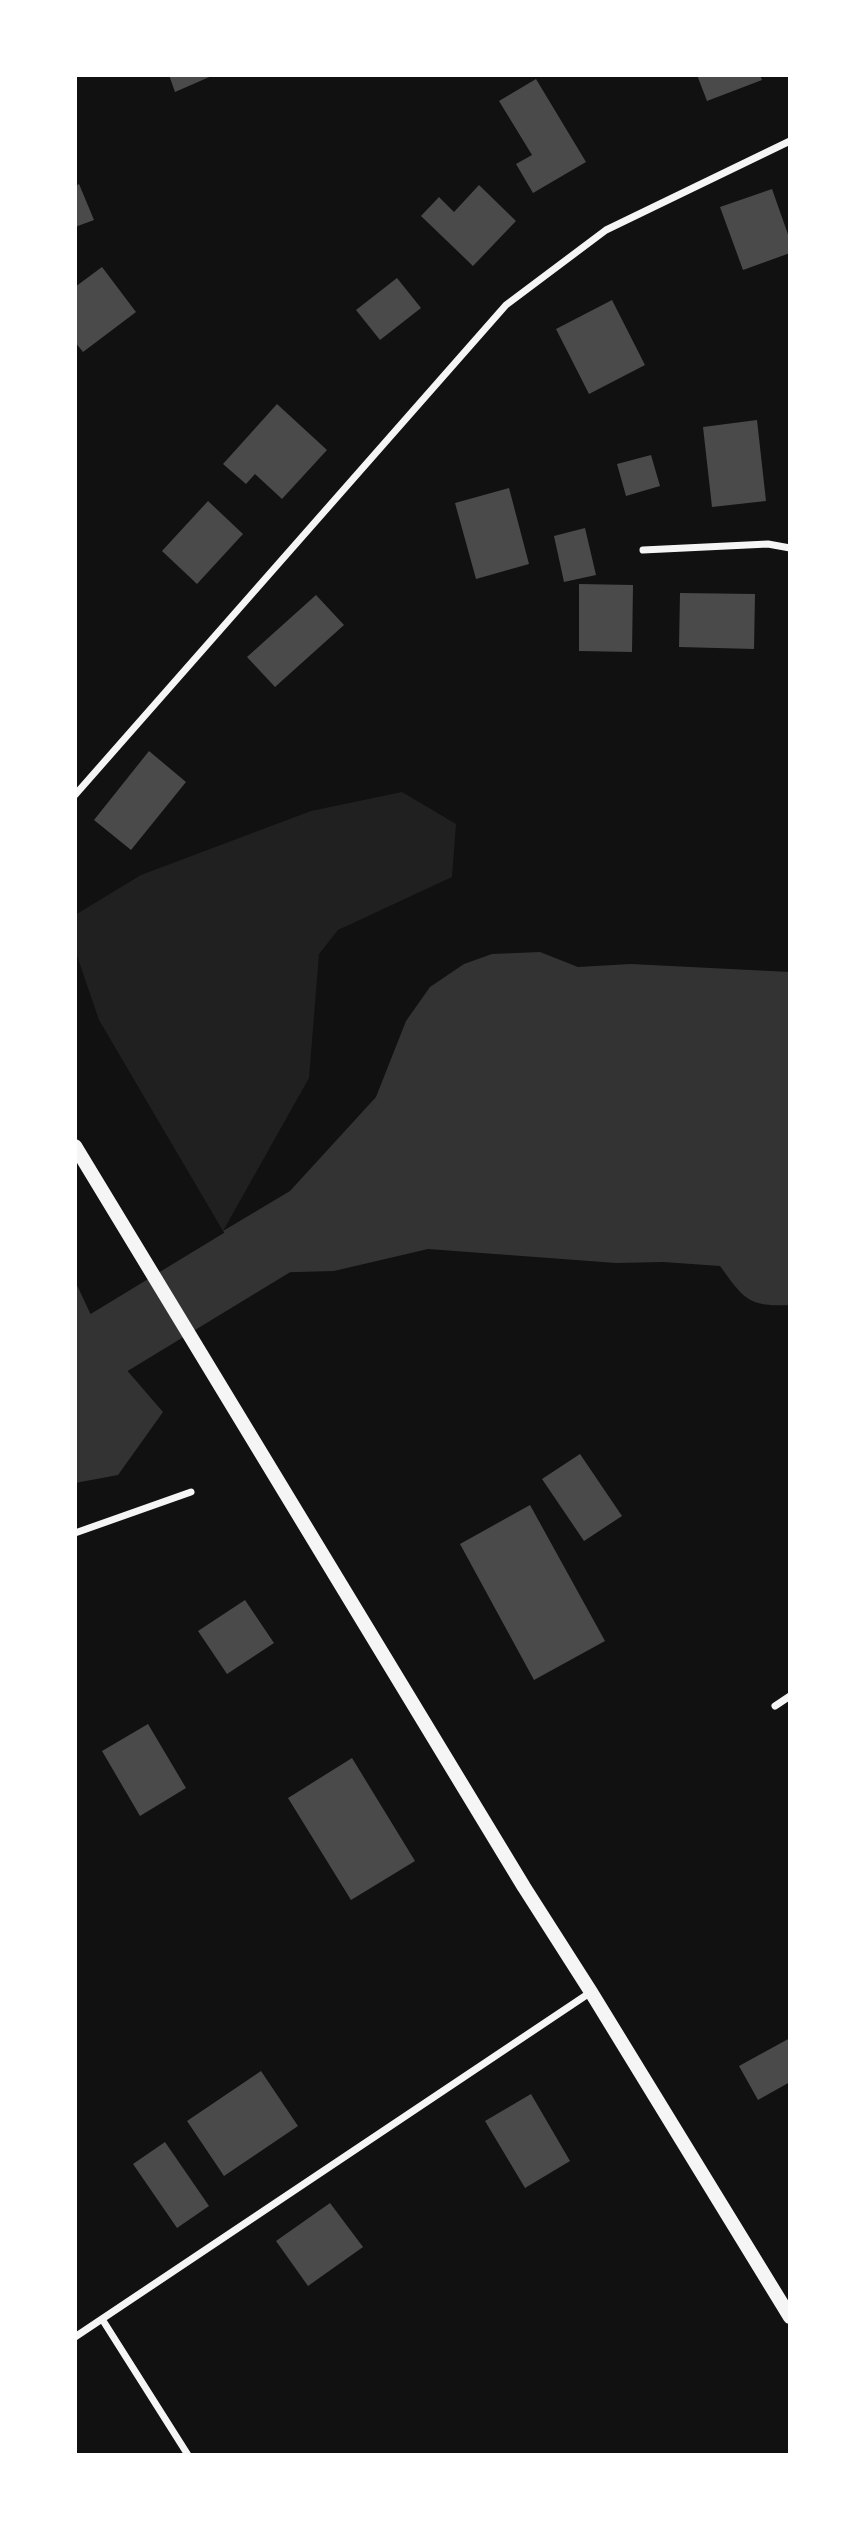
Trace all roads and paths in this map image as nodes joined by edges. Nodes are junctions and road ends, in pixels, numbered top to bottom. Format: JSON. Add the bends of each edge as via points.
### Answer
{"nodes":[{"id":1,"x":790,"y":141,"type":"edge"},
{"id":2,"x":790,"y":548,"type":"edge"},
{"id":3,"x":643,"y":550,"type":"dead end"},
{"id":4,"x":75,"y":794,"type":"edge"},
{"id":5,"x":75,"y":1146,"type":"edge"},
{"id":6,"x":191,"y":1492,"type":"dead end"},
{"id":7,"x":75,"y":1533,"type":"edge"},
{"id":8,"x":790,"y":1696,"type":"edge"},
{"id":9,"x":775,"y":1706,"type":"dead end"},
{"id":10,"x":591,"y":1992,"type":"junction"},
{"id":11,"x":790,"y":2317,"type":"edge"},
{"id":12,"x":103,"y":2319,"type":"junction"},
{"id":13,"x":75,"y":2337,"type":"edge"},
{"id":14,"x":188,"y":2455,"type":"edge"}],
"edges":[{"from":1,"to":4,"type":"street","via":[[606,230],[506,306]]},
{"from":2,"to":3,"type":"street","via":[[768,544]]},
{"from":5,"to":10,"type":"main road"},
{"from":6,"to":7,"type":"street"},
{"from":8,"to":9,"type":"street"},
{"from":10,"to":11,"type":"main road"},
{"from":10,"to":12,"type":"street"},
{"from":12,"to":13,"type":"street"},
{"from":12,"to":14,"type":"street"}]}
